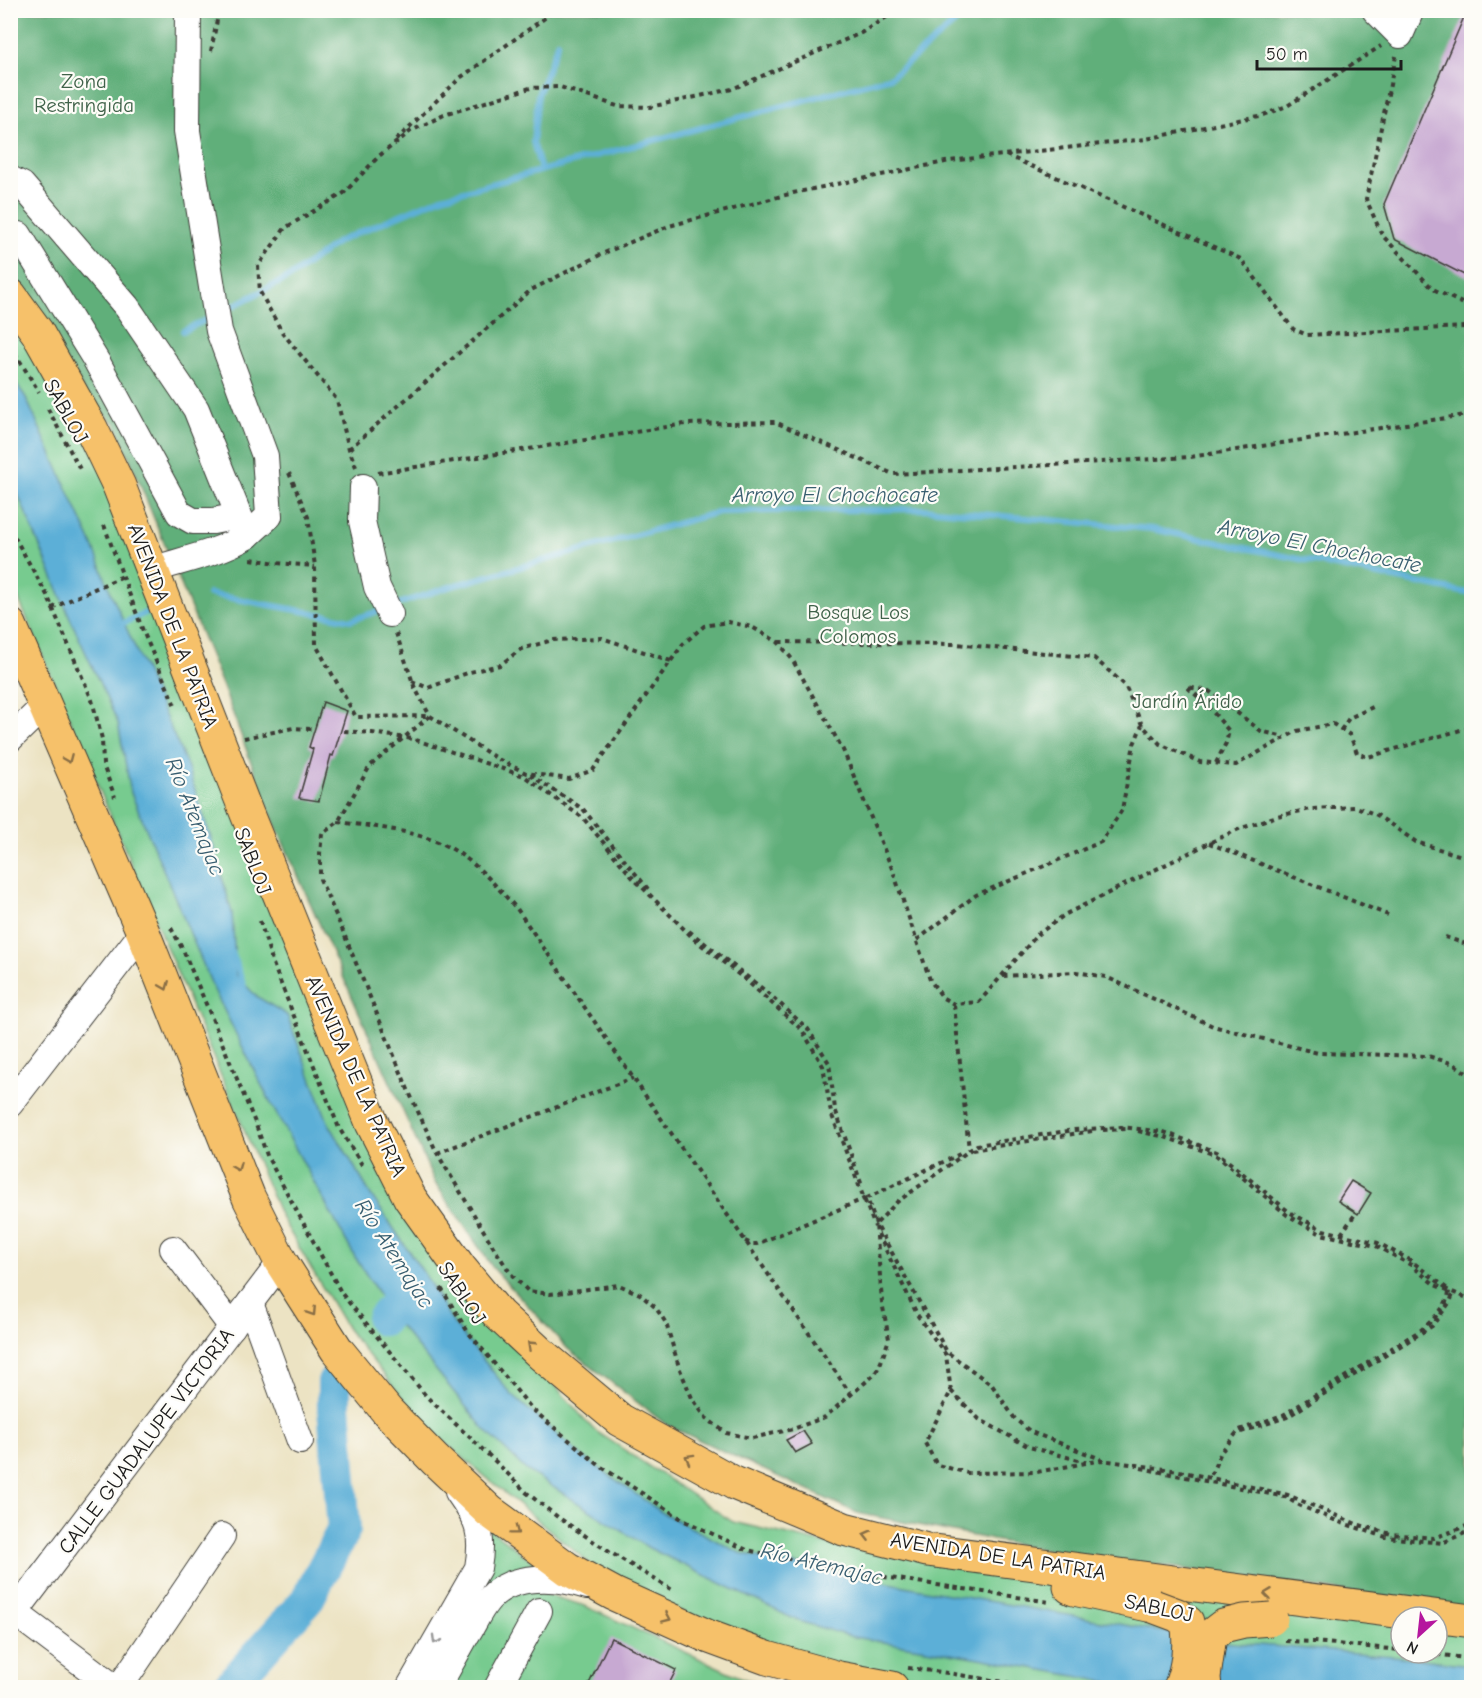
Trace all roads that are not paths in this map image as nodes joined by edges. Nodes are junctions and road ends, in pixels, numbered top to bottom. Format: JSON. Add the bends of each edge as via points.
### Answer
{"nodes":[{"id":1,"x":188,"y":10,"type":"edge"},
{"id":2,"x":1376,"y":10,"type":"edge"},
{"id":3,"x":1411,"y":10,"type":"edge"},
{"id":4,"x":10,"y":179,"type":"edge"},
{"id":5,"x":19,"y":235,"type":"dead end"},
{"id":6,"x":10,"y":295,"type":"edge"},
{"id":7,"x":361,"y":482,"type":"road end"},
{"id":8,"x":243,"y":526,"type":"junction"},
{"id":9,"x":137,"y":573,"type":"junction"},
{"id":10,"x":390,"y":614,"type":"road end"},
{"id":11,"x":10,"y":626,"type":"edge"},
{"id":12,"x":45,"y":705,"type":"junction"},
{"id":13,"x":10,"y":739,"type":"edge"},
{"id":14,"x":156,"y":927,"type":"junction"},
{"id":15,"x":10,"y":1104,"type":"edge"},
{"id":16,"x":173,"y":1249,"type":"dead end"},
{"id":17,"x":281,"y":1262,"type":"junction"},
{"id":18,"x":250,"y":1303,"type":"junction"},
{"id":19,"x":232,"y":1327,"type":"junction"},
{"id":20,"x":300,"y":1441,"type":"dead end"},
{"id":21,"x":435,"y":1460,"type":"junction"},
{"id":22,"x":222,"y":1536,"type":"dead end"},
{"id":23,"x":1029,"y":1564,"type":"junction"},
{"id":24,"x":614,"y":1594,"type":"junction"},
{"id":25,"x":1385,"y":1609,"type":"junction"},
{"id":26,"x":539,"y":1611,"type":"dead end"},
{"id":27,"x":465,"y":1613,"type":"junction"},
{"id":28,"x":12,"y":1614,"type":"edge"},
{"id":29,"x":1472,"y":1621,"type":"edge"},
{"id":30,"x":896,"y":1677,"type":"edge"},
{"id":31,"x":115,"y":1688,"type":"edge"},
{"id":32,"x":119,"y":1688,"type":"edge"},
{"id":33,"x":409,"y":1688,"type":"edge"},
{"id":34,"x":437,"y":1688,"type":"edge"},
{"id":35,"x":497,"y":1688,"type":"edge"},
{"id":36,"x":1180,"y":1688,"type":"edge"},
{"id":37,"x":1205,"y":1688,"type":"edge"}],
"edges":[{"from":1,"to":8,"type":"street","via":[[187,131],[219,331],[265,456],[268,516]]},
{"from":2,"to":3,"type":"street","via":[[1400,35]]},
{"from":4,"to":8,"type":"street","via":[[22,185],[127,307],[196,409]]},
{"from":5,"to":8,"type":"street","via":[[97,362],[179,513],[193,521]]},
{"from":6,"to":9,"type":"main road","name":"AVENIDA DE LA PATRIA","via":[[37,332],[91,428],[118,486]]},
{"from":7,"to":10,"type":"street","via":[[362,521],[377,587]]},
{"from":8,"to":9,"type":"street","via":[[238,541]]},
{"from":23,"to":9,"type":"main road","name":"AVENIDA DE LA PATRIA","one_way":true,"via":[[927,1550],[844,1529],[734,1483],[620,1420],[498,1314],[410,1198],[372,1123],[220,746]]},
{"from":11,"to":12,"type":"main road"},
{"from":12,"to":13,"type":"street"},
{"from":12,"to":14,"type":"main road","one_way":true},
{"from":14,"to":15,"type":"street"},
{"from":14,"to":17,"type":"main road","one_way":true,"via":[[249,1198]]},
{"from":16,"to":19,"type":"street"},
{"from":17,"to":18,"type":"street","name":"CALLE GUADALUPE VICTORIA"},
{"from":17,"to":21,"type":"main road","one_way":true,"via":[[337,1350],[387,1411]]},
{"from":18,"to":19,"type":"street","name":"CALLE GUADALUPE VICTORIA"},
{"from":18,"to":20,"type":"street"},
{"from":19,"to":28,"type":"street","name":"CALLE GUADALUPE VICTORIA"},
{"from":21,"to":24,"type":"main road","one_way":true,"via":[[515,1531],[568,1569]]},
{"from":21,"to":27,"type":"street","via":[[480,1529],[481,1550]]},
{"from":22,"to":32,"type":"street"},
{"from":25,"to":23,"type":"main road","name":"AVENIDA DE LA PATRIA","one_way":true},
{"from":23,"to":36,"type":"main road","bridge":true,"via":[[1074,1589],[1153,1606],[1187,1622],[1188,1655]]},
{"from":24,"to":27,"type":"street","via":[[573,1581],[528,1580],[508,1585]]},
{"from":24,"to":30,"type":"main road","one_way":true,"via":[[706,1636],[767,1658],[839,1677]]},
{"from":25,"to":29,"type":"main road","name":"AVENIDA DE LA PATRIA"},
{"from":25,"to":37,"type":"main road","bridge":true,"via":[[1277,1630],[1244,1621],[1223,1626],[1210,1636]]},
{"from":26,"to":35,"type":"street"},
{"from":27,"to":33,"type":"street","one_way":true},
{"from":27,"to":34,"type":"street"},
{"from":28,"to":31,"type":"street"}]}
